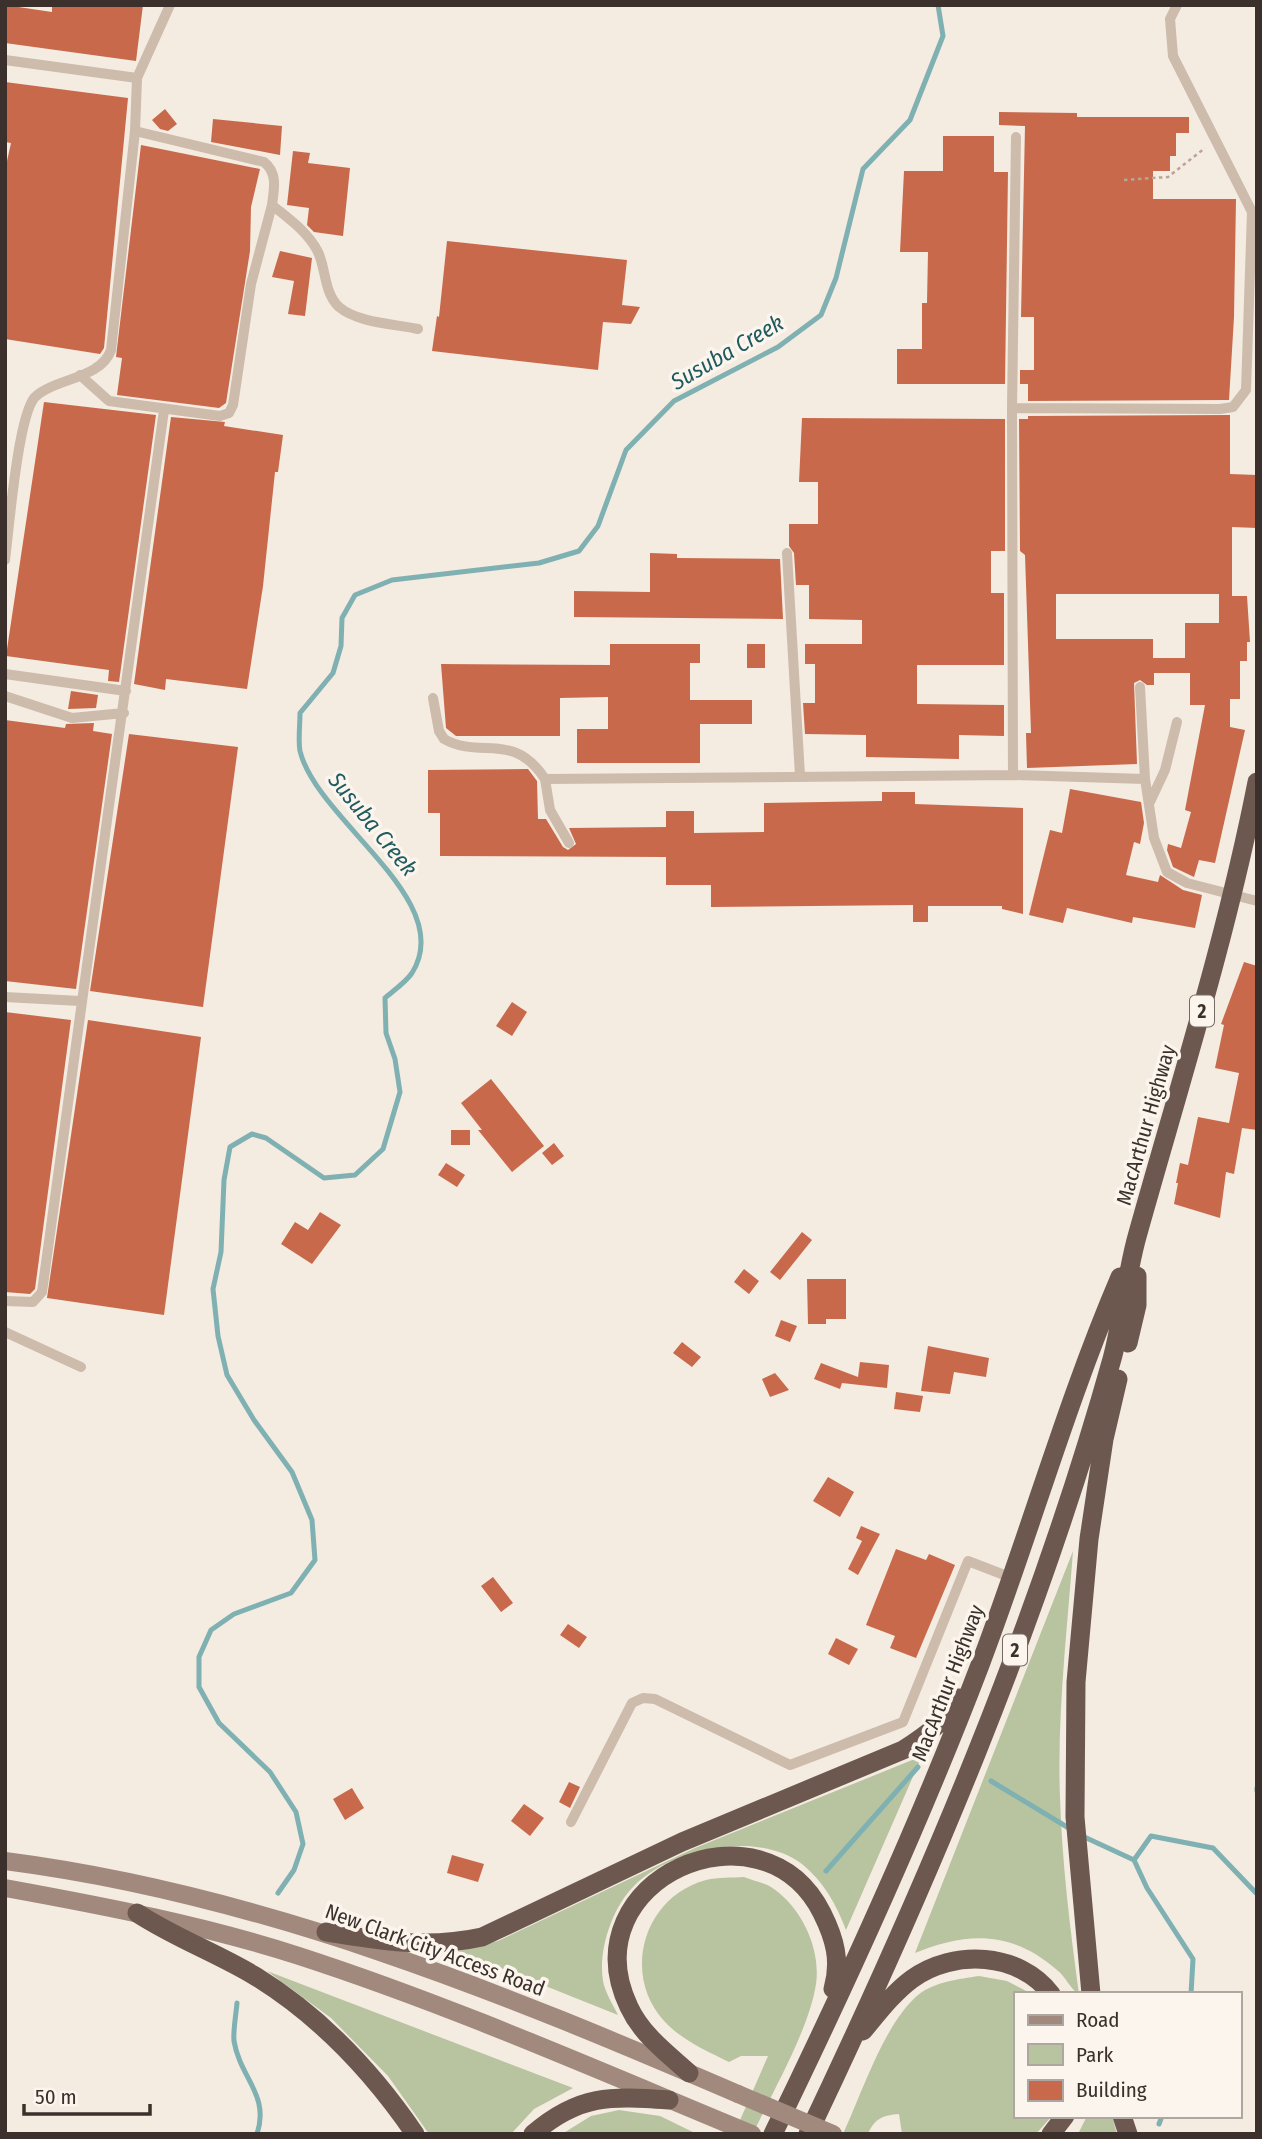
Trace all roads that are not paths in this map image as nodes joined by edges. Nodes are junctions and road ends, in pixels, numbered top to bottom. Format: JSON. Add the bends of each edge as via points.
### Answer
{"nodes":[{"id":1,"x":170,"y":5,"type":"edge"},
{"id":2,"x":1177,"y":5,"type":"edge"},
{"id":3,"x":5,"y":60,"type":"edge"},
{"id":4,"x":138,"y":78,"type":"junction"},
{"id":5,"x":135,"y":131,"type":"junction"},
{"id":6,"x":1016,"y":137,"type":"dead end"},
{"id":7,"x":272,"y":205,"type":"junction"},
{"id":8,"x":418,"y":329,"type":"dead end"},
{"id":9,"x":80,"y":375,"type":"junction"},
{"id":10,"x":1012,"y":408,"type":"junction"},
{"id":11,"x":164,"y":410,"type":"junction"},
{"id":12,"x":787,"y":553,"type":"dead end"},
{"id":13,"x":5,"y":559,"type":"edge"},
{"id":14,"x":5,"y":674,"type":"edge"},
{"id":15,"x":1140,"y":687,"type":"dead end"},
{"id":16,"x":126,"y":691,"type":"junction"},
{"id":17,"x":5,"y":696,"type":"edge"},
{"id":18,"x":433,"y":698,"type":"dead end"},
{"id":19,"x":124,"y":713,"type":"junction"},
{"id":20,"x":1177,"y":722,"type":"dead end"},
{"id":21,"x":1013,"y":775,"type":"junction"},
{"id":22,"x":800,"y":776,"type":"junction"},
{"id":23,"x":545,"y":779,"type":"junction"},
{"id":24,"x":1145,"y":779,"type":"junction"},
{"id":25,"x":1257,"y":782,"type":"edge"},
{"id":26,"x":1150,"y":802,"type":"junction"},
{"id":27,"x":1252,"y":833,"type":"edge"},
{"id":28,"x":569,"y":843,"type":"dead end"},
{"id":29,"x":1233,"y":895,"type":"junction"},
{"id":30,"x":1257,"y":901,"type":"edge"},
{"id":31,"x":5,"y":997,"type":"edge"},
{"id":32,"x":80,"y":1001,"type":"junction"},
{"id":33,"x":1137,"y":1237,"type":"junction"},
{"id":34,"x":5,"y":1301,"type":"edge"},
{"id":35,"x":5,"y":1332,"type":"edge"},
{"id":36,"x":81,"y":1367,"type":"dead end"},
{"id":37,"x":1012,"y":1578,"type":"junction"},
{"id":38,"x":980,"y":1665,"type":"junction"},
{"id":39,"x":571,"y":1822,"type":"dead end"},
{"id":40,"x":5,"y":1861,"type":"edge"},
{"id":41,"x":5,"y":1888,"type":"edge"},
{"id":42,"x":137,"y":1913,"type":"junction"},
{"id":43,"x":326,"y":1932,"type":"junction"},
{"id":44,"x":1049,"y":1992,"type":"edge"},
{"id":45,"x":1091,"y":1992,"type":"edge"},
{"id":46,"x":822,"y":2034,"type":"junction"},
{"id":47,"x":849,"y":2048,"type":"junction"},
{"id":48,"x":689,"y":2073,"type":"junction"},
{"id":49,"x":669,"y":2100,"type":"junction"},
{"id":50,"x":1063,"y":2118,"type":"edge"},
{"id":51,"x":415,"y":2134,"type":"edge"},
{"id":52,"x":533,"y":2134,"type":"edge"},
{"id":53,"x":752,"y":2134,"type":"edge"},
{"id":54,"x":773,"y":2134,"type":"edge"},
{"id":55,"x":808,"y":2134,"type":"edge"},
{"id":56,"x":833,"y":2134,"type":"edge"},
{"id":57,"x":1051,"y":2134,"type":"edge"}],
"edges":[{"from":1,"to":4,"type":"lane"},
{"from":2,"to":10,"type":"lane","via":[[1170,19],[1172,56],[1253,217],[1244,397],[1234,407],[1220,410]]},
{"from":3,"to":4,"type":"lane"},
{"from":4,"to":5,"type":"lane"},
{"from":5,"to":7,"type":"lane","via":[[260,159],[272,169]]},
{"from":5,"to":9,"type":"lane","via":[[111,350],[103,362]]},
{"from":6,"to":10,"type":"lane"},
{"from":7,"to":8,"type":"lane","via":[[309,237],[339,307],[364,318]]},
{"from":7,"to":11,"type":"lane","via":[[251,284],[231,409],[220,416]]},
{"from":9,"to":11,"type":"lane","via":[[109,401]]},
{"from":9,"to":13,"type":"lane","via":[[43,391],[29,408]]},
{"from":10,"to":21,"type":"lane"},
{"from":11,"to":16,"type":"lane"},
{"from":12,"to":22,"type":"lane"},
{"from":14,"to":16,"type":"lane"},
{"from":15,"to":24,"type":"lane"},
{"from":16,"to":19,"type":"lane"},
{"from":17,"to":19,"type":"lane","via":[[72,718]]},
{"from":18,"to":23,"type":"lane","via":[[444,740],[512,750],[531,762]]},
{"from":19,"to":32,"type":"lane"},
{"from":20,"to":26,"type":"lane","via":[[1166,770]]},
{"from":21,"to":22,"type":"lane"},
{"from":21,"to":24,"type":"lane"},
{"from":22,"to":23,"type":"lane"},
{"from":23,"to":28,"type":"lane","via":[[550,810]]},
{"from":24,"to":26,"type":"lane"},
{"from":25,"to":27,"type":"highway","name":"MacArthur Highway","number":"2"},
{"from":26,"to":29,"type":"lane","via":[[1154,838],[1167,872]]},
{"from":27,"to":29,"type":"highway","name":"MacArthur Highway","number":"2"},
{"from":29,"to":30,"type":"lane"},
{"from":29,"to":33,"type":"highway","name":"MacArthur Highway","number":"2"},
{"from":31,"to":32,"type":"lane"},
{"from":32,"to":34,"type":"lane","via":[[42,1293],[33,1302]]},
{"from":33,"to":37,"type":"highway","name":"MacArthur Highway","number":"2","via":[[1090,1348]]},
{"from":33,"to":45,"type":"highway","via":[[1137,1305],[1113,1396],[1089,1539],[1076,1682],[1075,1816]]},
{"from":33,"to":47,"type":"highway","name":"MacArthur Highway","number":"2","via":[[1112,1357],[1006,1676]]},
{"from":35,"to":36,"type":"lane"},
{"from":37,"to":38,"type":"highway","name":"MacArthur Highway","number":"2"},
{"from":37,"to":39,"type":"lane","via":[[968,1561],[903,1721],[790,1765],[655,1699],[632,1703]]},
{"from":38,"to":43,"type":"highway","via":[[952,1711],[903,1750],[682,1842],[517,1923],[453,1944],[407,1945]]},
{"from":38,"to":46,"type":"highway","name":"MacArthur Highway","number":"2","via":[[906,1852]]},
{"from":40,"to":43,"type":"main road","name":"New Clark City Access Road","via":[[172,1890]]},
{"from":41,"to":42,"type":"main road"},
{"from":42,"to":49,"type":"main road","via":[[244,1940],[387,1986]]},
{"from":42,"to":51,"type":"highway","via":[[288,1997],[376,2081]]},
{"from":43,"to":48,"type":"main road","name":"New Clark City Access Road","via":[[427,1967]]},
{"from":44,"to":47,"type":"highway","via":[[1028,1972],[1006,1962],[979,1959],[932,1967],[911,1980]]},
{"from":46,"to":48,"type":"highway","via":[[839,1968],[832,1933],[816,1900],[787,1872],[766,1862],[743,1857],[688,1861],[645,1891],[625,1919],[617,1949],[628,2007],[646,2034]]},
{"from":46,"to":54,"type":"highway","name":"MacArthur Highway","number":"2"},
{"from":47,"to":55,"type":"highway","name":"MacArthur Highway","number":"2"},
{"from":48,"to":56,"type":"main road","name":"New Clark City Access Road","bridge":true},
{"from":49,"to":52,"type":"highway","via":[[615,2096],[580,2102],[554,2115]]},
{"from":49,"to":53,"type":"main road"},
{"from":50,"to":57,"type":"highway"}]}
